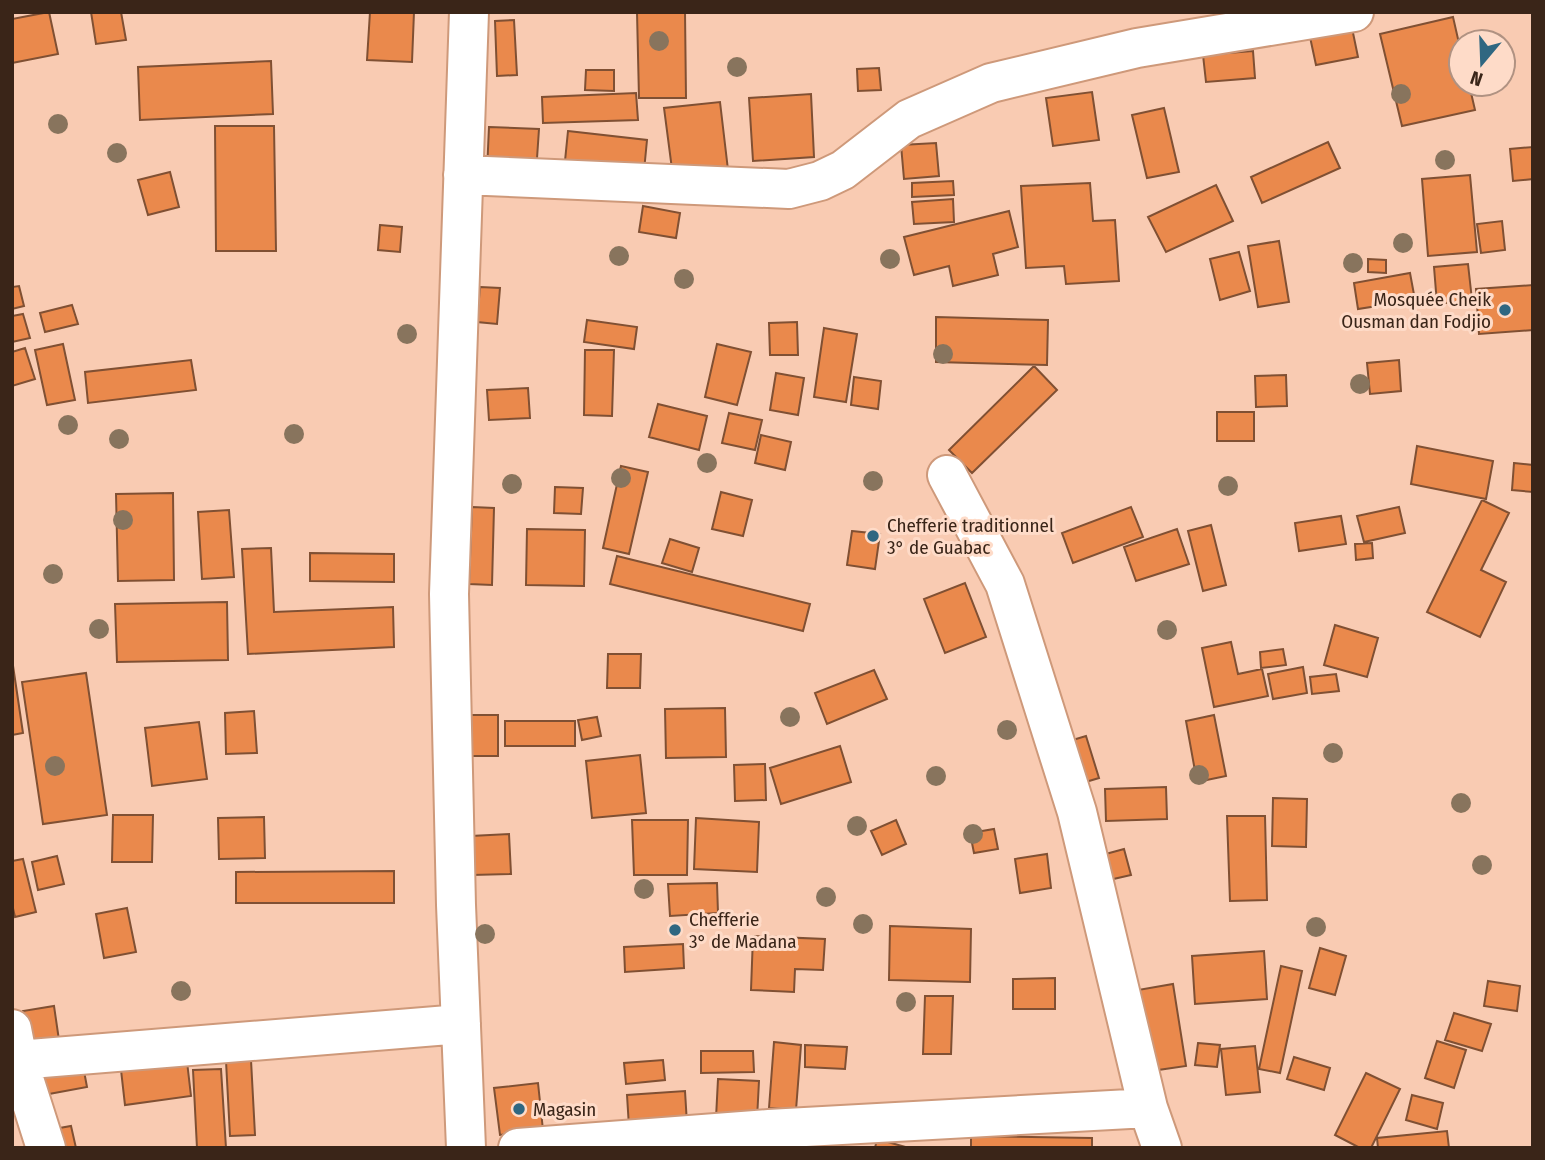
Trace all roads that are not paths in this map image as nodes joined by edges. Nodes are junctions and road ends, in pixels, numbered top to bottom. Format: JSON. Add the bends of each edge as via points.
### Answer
{"nodes":[{"id":1,"x":469,"y":12,"type":"edge"},
{"id":2,"x":1354,"y":12,"type":"edge"},
{"id":3,"x":463,"y":175,"type":"junction"},
{"id":4,"x":947,"y":475,"type":"dead end"},
{"id":5,"x":461,"y":1024,"type":"junction"},
{"id":6,"x":15,"y":1044,"type":"edge"},
{"id":7,"x":1148,"y":1108,"type":"junction"},
{"id":8,"x":46,"y":1148,"type":"edge"},
{"id":9,"x":466,"y":1148,"type":"edge"},
{"id":10,"x":517,"y":1148,"type":"edge"},
{"id":11,"x":1162,"y":1148,"type":"edge"}],
"edges":[{"from":1,"to":3,"type":"street"},
{"from":2,"to":3,"type":"street","via":[[1137,48],[990,83],[909,119],[843,170],[789,189]]},
{"from":3,"to":5,"type":"street","via":[[449,594]]},
{"from":4,"to":7,"type":"street","via":[[1005,584],[1077,812]]},
{"from":5,"to":6,"type":"street"},
{"from":5,"to":9,"type":"street"},
{"from":6,"to":8,"type":"street"},
{"from":7,"to":10,"type":"street"},
{"from":7,"to":11,"type":"street"}]}
